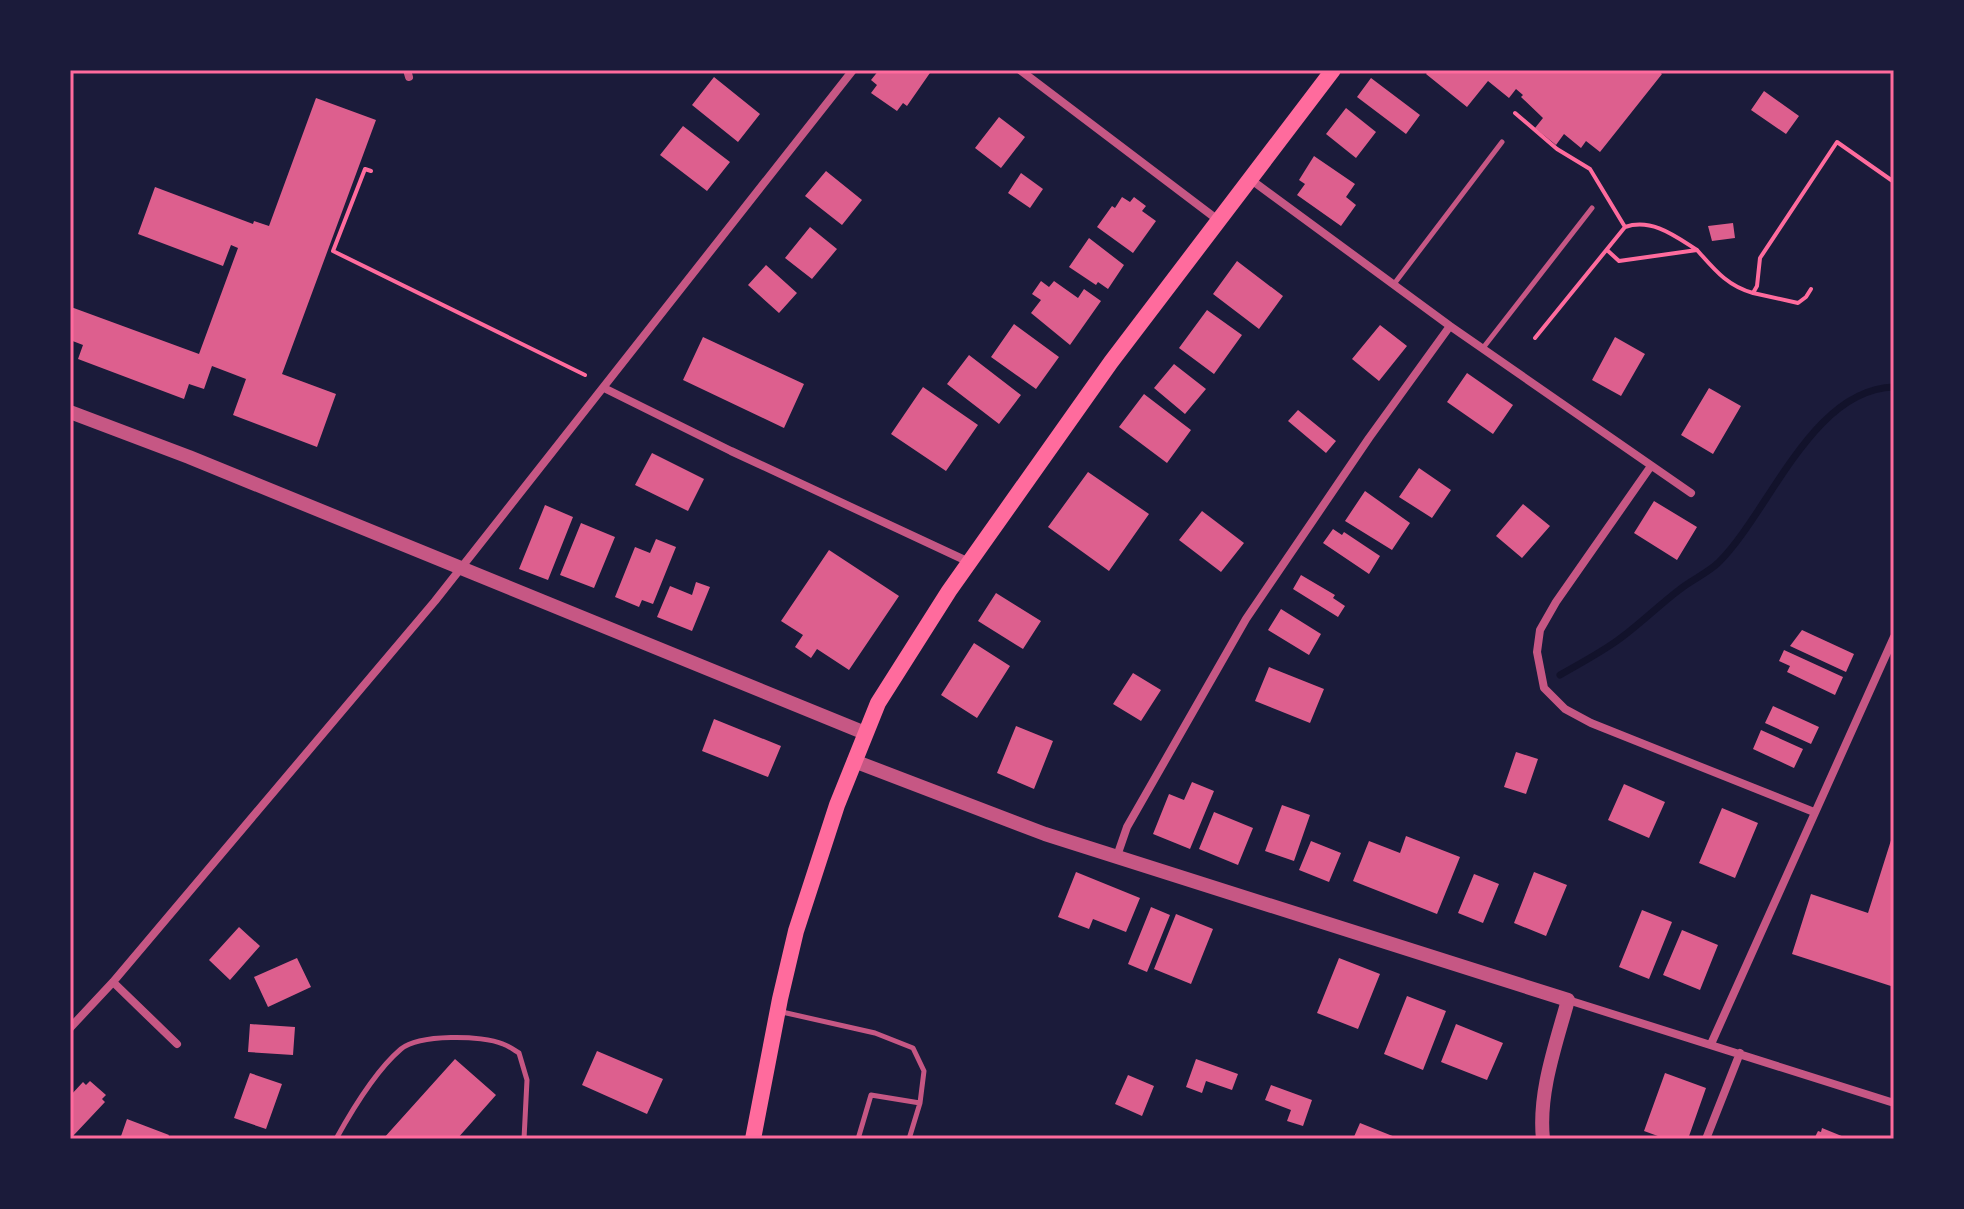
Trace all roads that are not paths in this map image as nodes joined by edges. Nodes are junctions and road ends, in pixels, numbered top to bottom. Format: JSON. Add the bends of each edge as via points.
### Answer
{"nodes":[{"id":1,"x":853,"y":70,"type":"edge"},
{"id":2,"x":1020,"y":70,"type":"edge"},
{"id":3,"x":1333,"y":70,"type":"edge"},
{"id":4,"x":1502,"y":142,"type":"dead end"},
{"id":5,"x":1250,"y":179,"type":"junction"},
{"id":6,"x":1592,"y":208,"type":"dead end"},
{"id":7,"x":1219,"y":220,"type":"junction"},
{"id":8,"x":1394,"y":285,"type":"junction"},
{"id":9,"x":1450,"y":326,"type":"junction"},
{"id":10,"x":1482,"y":348,"type":"junction"},
{"id":11,"x":604,"y":388,"type":"junction"},
{"id":12,"x":70,"y":412,"type":"edge"},
{"id":13,"x":1651,"y":466,"type":"junction"},
{"id":14,"x":1691,"y":493,"type":"dead end"},
{"id":15,"x":970,"y":562,"type":"junction"},
{"id":16,"x":460,"y":569,"type":"junction"},
{"id":17,"x":1894,"y":637,"type":"edge"},
{"id":18,"x":1891,"y":652,"type":"edge"},
{"id":19,"x":865,"y":733,"type":"junction"},
{"id":20,"x":854,"y":761,"type":"junction"},
{"id":21,"x":1814,"y":812,"type":"junction"},
{"id":22,"x":1117,"y":856,"type":"junction"},
{"id":23,"x":113,"y":982,"type":"junction"},
{"id":24,"x":1568,"y":1000,"type":"junction"},
{"id":25,"x":777,"y":1011,"type":"junction"},
{"id":26,"x":70,"y":1028,"type":"edge"},
{"id":27,"x":177,"y":1044,"type":"dead end"},
{"id":28,"x":1711,"y":1044,"type":"junction"},
{"id":29,"x":1740,"y":1053,"type":"junction"},
{"id":30,"x":920,"y":1103,"type":"junction"},
{"id":31,"x":1894,"y":1103,"type":"edge"},
{"id":32,"x":336,"y":1139,"type":"edge"},
{"id":33,"x":524,"y":1139,"type":"edge"},
{"id":34,"x":753,"y":1139,"type":"edge"},
{"id":35,"x":858,"y":1139,"type":"edge"},
{"id":36,"x":909,"y":1139,"type":"edge"},
{"id":37,"x":1543,"y":1139,"type":"edge"},
{"id":38,"x":1706,"y":1139,"type":"edge"}],
"edges":[{"from":1,"to":11,"type":"street"},
{"from":2,"to":7,"type":"street"},
{"from":3,"to":5,"type":"main road"},
{"from":4,"to":8,"type":"lane"},
{"from":5,"to":7,"type":"main road"},
{"from":5,"to":8,"type":"street"},
{"from":6,"to":10,"type":"lane"},
{"from":7,"to":15,"type":"main road"},
{"from":8,"to":9,"type":"street"},
{"from":9,"to":10,"type":"street"},
{"from":9,"to":22,"type":"street","via":[[1246,619],[1127,827]]},
{"from":10,"to":13,"type":"street"},
{"from":11,"to":15,"type":"street"},
{"from":11,"to":16,"type":"street"},
{"from":12,"to":16,"type":"street"},
{"from":13,"to":14,"type":"street"},
{"from":13,"to":21,"type":"street","via":[[1540,630],[1540,675],[1550,697],[1591,723]]},
{"from":15,"to":19,"type":"main road","via":[[896,670]]},
{"from":16,"to":19,"type":"street"},
{"from":16,"to":23,"type":"street"},
{"from":17,"to":18,"type":"street"},
{"from":18,"to":21,"type":"street"},
{"from":19,"to":20,"type":"main road"},
{"from":20,"to":22,"type":"street"},
{"from":20,"to":25,"type":"main road","via":[[796,931]]},
{"from":21,"to":28,"type":"street"},
{"from":22,"to":24,"type":"street"},
{"from":23,"to":26,"type":"street"},
{"from":23,"to":27,"type":"street"},
{"from":24,"to":28,"type":"street"},
{"from":24,"to":37,"type":"street","via":[[1550,1065]]},
{"from":25,"to":30,"type":"lane","via":[[875,1033],[913,1048],[924,1071]]},
{"from":25,"to":34,"type":"main road"},
{"from":28,"to":29,"type":"street"},
{"from":29,"to":31,"type":"street"},
{"from":29,"to":38,"type":"street"},
{"from":30,"to":35,"type":"lane","via":[[871,1095]]},
{"from":30,"to":36,"type":"lane"},
{"from":32,"to":33,"type":"lane","via":[[402,1047],[428,1039],[466,1038],[501,1043],[519,1053],[527,1080]]}]}
